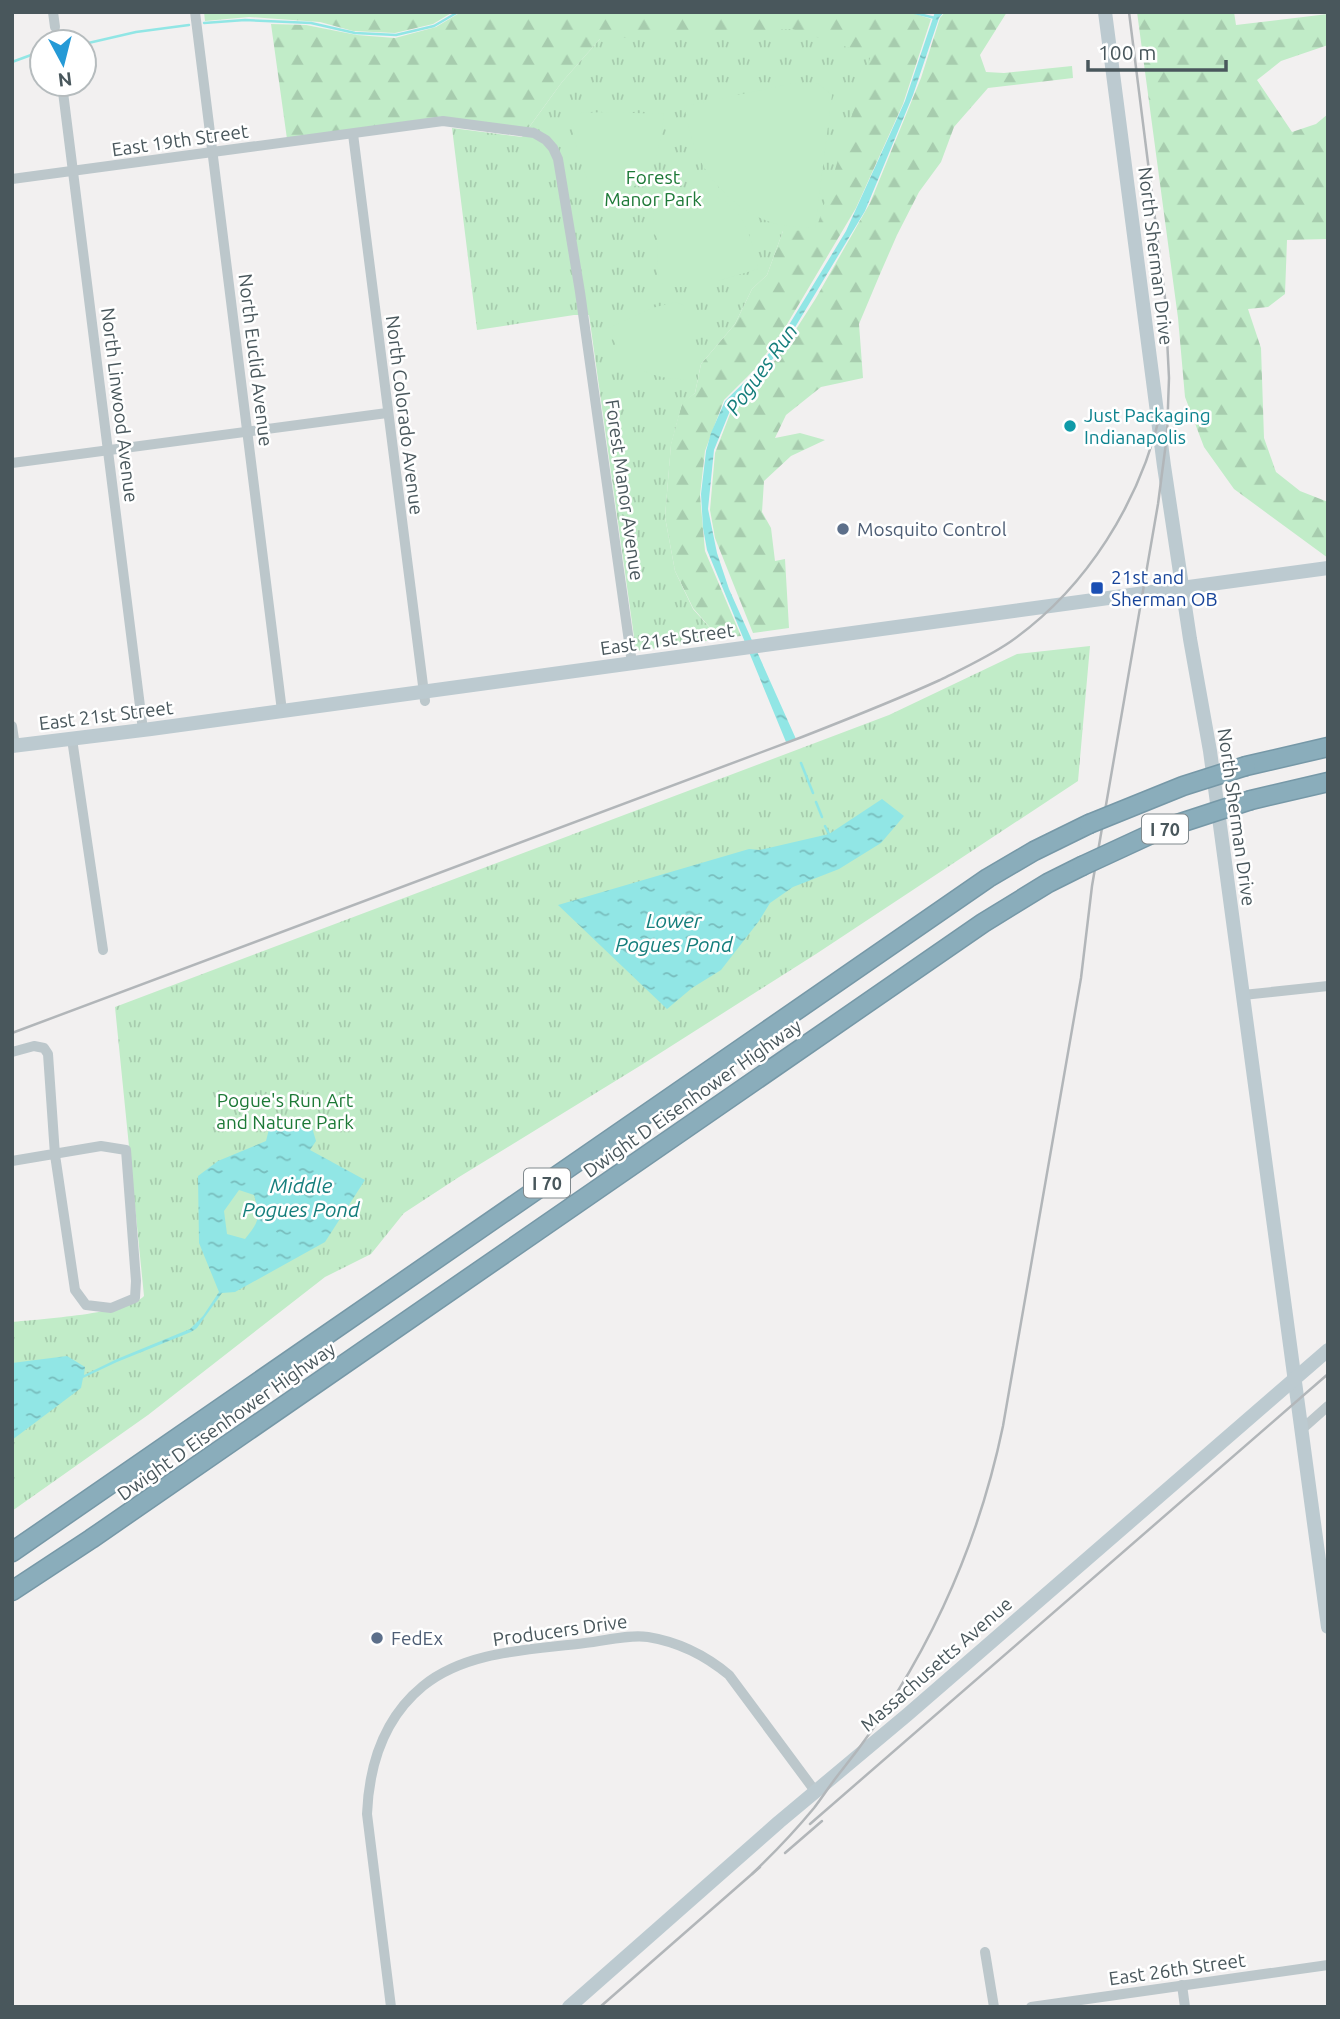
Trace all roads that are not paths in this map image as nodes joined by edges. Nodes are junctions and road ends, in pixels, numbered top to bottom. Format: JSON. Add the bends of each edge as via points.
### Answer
{"nodes":[{"id":1,"x":53,"y":12,"type":"edge"},
{"id":2,"x":195,"y":12,"type":"edge"},
{"id":3,"x":1105,"y":12,"type":"edge"},
{"id":4,"x":55,"y":27,"type":"dead end"},
{"id":5,"x":64,"y":98,"type":"edge"},
{"id":6,"x":353,"y":134,"type":"junction"},
{"id":7,"x":213,"y":153,"type":"junction"},
{"id":8,"x":73,"y":172,"type":"junction"},
{"id":9,"x":12,"y":179,"type":"edge"},
{"id":10,"x":584,"y":322,"type":"joint"},
{"id":11,"x":387,"y":413,"type":"junction"},
{"id":12,"x":247,"y":432,"type":"junction"},
{"id":13,"x":108,"y":450,"type":"junction"},
{"id":14,"x":12,"y":463,"type":"edge"},
{"id":15,"x":1328,"y":568,"type":"edge"},
{"id":16,"x":1182,"y":589,"type":"junction"},
{"id":17,"x":632,"y":663,"type":"junction"},
{"id":18,"x":424,"y":696,"type":"junction"},
{"id":19,"x":282,"y":711,"type":"junction"},
{"id":20,"x":12,"y":726,"type":"edge"},
{"id":21,"x":143,"y":730,"type":"junction"},
{"id":22,"x":72,"y":739,"type":"junction"},
{"id":23,"x":13,"y":746,"type":"edge"},
{"id":24,"x":1328,"y":747,"type":"edge"},
{"id":25,"x":1328,"y":782,"type":"edge"},
{"id":26,"x":103,"y":950,"type":"dead end"},
{"id":27,"x":1328,"y":986,"type":"edge"},
{"id":28,"x":1243,"y":995,"type":"junction"},
{"id":29,"x":12,"y":1052,"type":"edge"},
{"id":30,"x":55,"y":1155,"type":"junction"},
{"id":31,"x":12,"y":1161,"type":"edge"},
{"id":32,"x":1328,"y":1350,"type":"edge"},
{"id":33,"x":1294,"y":1379,"type":"junction"},
{"id":34,"x":1328,"y":1406,"type":"edge"},
{"id":35,"x":1301,"y":1430,"type":"junction"},
{"id":36,"x":12,"y":1552,"type":"edge"},
{"id":37,"x":12,"y":1591,"type":"edge"},
{"id":38,"x":1328,"y":1627,"type":"edge"},
{"id":39,"x":815,"y":1791,"type":"junction"},
{"id":40,"x":985,"y":1952,"type":"dead end"},
{"id":41,"x":1328,"y":1965,"type":"edge"},
{"id":42,"x":1182,"y":1985,"type":"junction"},
{"id":43,"x":391,"y":2007,"type":"edge"},
{"id":44,"x":569,"y":2007,"type":"edge"},
{"id":45,"x":994,"y":2007,"type":"edge"},
{"id":46,"x":1031,"y":2007,"type":"edge"},
{"id":47,"x":1185,"y":2007,"type":"edge"}],
"edges":[{"from":1,"to":4,"type":"street"},
{"from":2,"to":7,"type":"street","name":"North Euclid Avenue"},
{"from":3,"to":16,"type":"main road","name":"North Sherman Drive"},
{"from":5,"to":8,"type":"street","name":"North Linwood Avenue"},
{"from":6,"to":7,"type":"street","name":"East 19th Street"},
{"from":6,"to":10,"type":"street","name":"East 19th Street","via":[[443,121],[530,132],[546,140],[559,163]]},
{"from":6,"to":11,"type":"street","name":"North Colorado Avenue"},
{"from":7,"to":8,"type":"street","name":"East 19th Street"},
{"from":7,"to":12,"type":"street","name":"North Euclid Avenue"},
{"from":8,"to":9,"type":"street","name":"East 19th Street"},
{"from":8,"to":13,"type":"street","name":"North Linwood Avenue"},
{"from":10,"to":17,"type":"street","name":"Forest Manor Avenue"},
{"from":11,"to":12,"type":"street"},
{"from":11,"to":18,"type":"street","name":"North Colorado Avenue"},
{"from":12,"to":13,"type":"street"},
{"from":12,"to":19,"type":"street","name":"North Euclid Avenue"},
{"from":13,"to":14,"type":"street"},
{"from":13,"to":21,"type":"street","name":"North Linwood Avenue"},
{"from":15,"to":16,"type":"main road","name":"East 21st Street"},
{"from":16,"to":17,"type":"main road","name":"East 21st Street"},
{"from":16,"to":28,"type":"main road","name":"North Sherman Drive"},
{"from":17,"to":18,"type":"main road","name":"East 21st Street"},
{"from":18,"to":19,"type":"main road","name":"East 21st Street"},
{"from":19,"to":21,"type":"main road","name":"East 21st Street"},
{"from":20,"to":23,"type":"street"},
{"from":21,"to":22,"type":"main road","name":"East 21st Street"},
{"from":22,"to":23,"type":"main road","name":"East 21st Street"},
{"from":22,"to":26,"type":"street"},
{"from":24,"to":36,"type":"highway","name":"Dwight D Eisenhower Highway","number":"I 70","bridge":true,"via":[[1183,786],[1089,824],[988,878]]},
{"from":25,"to":37,"type":"highway","name":"Dwight D Eisenhower Highway","number":"I 70","bridge":true,"via":[[1251,800],[1162,830],[1048,883],[982,923]]},
{"from":27,"to":28,"type":"street"},
{"from":28,"to":33,"type":"main road","name":"North Sherman Drive"},
{"from":29,"to":30,"type":"street","via":[[34,1046],[48,1054]]},
{"from":30,"to":30,"type":"street","via":[[102,1146],[126,1150],[135,1298],[111,1308],[86,1305],[75,1290]]},
{"from":30,"to":31,"type":"street"},
{"from":32,"to":33,"type":"main road","name":"Massachusetts Avenue"},
{"from":33,"to":35,"type":"main road","name":"North Sherman Drive"},
{"from":33,"to":39,"type":"main road","name":"Massachusetts Avenue"},
{"from":34,"to":35,"type":"street"},
{"from":35,"to":38,"type":"main road","name":"North Sherman Drive"},
{"from":39,"to":43,"type":"street","name":"Producers Drive","via":[[729,1675],[673,1643],[645,1637],[616,1639],[503,1654],[453,1667],[423,1686],[390,1727],[375,1757],[368,1787],[367,1814]]},
{"from":39,"to":44,"type":"main road","name":"Massachusetts Avenue"},
{"from":40,"to":45,"type":"street"},
{"from":41,"to":42,"type":"street","name":"East 26th Street"},
{"from":42,"to":46,"type":"street","name":"East 26th Street"},
{"from":42,"to":47,"type":"street"}]}
